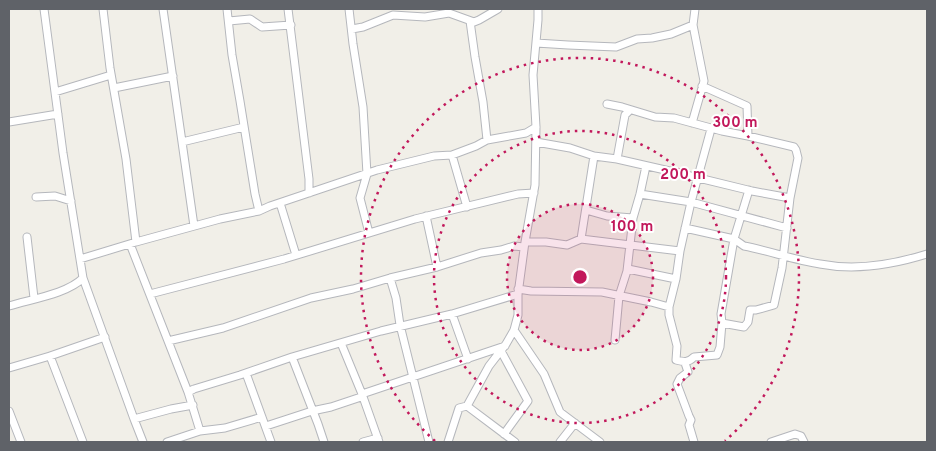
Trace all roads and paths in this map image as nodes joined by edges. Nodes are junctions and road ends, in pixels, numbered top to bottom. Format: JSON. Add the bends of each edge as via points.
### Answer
{"nodes":[{"id":1,"x":44,"y":9,"type":"edge"},
{"id":2,"x":50,"y":9,"type":"edge"},
{"id":3,"x":103,"y":9,"type":"edge"},
{"id":4,"x":163,"y":9,"type":"edge"},
{"id":5,"x":227,"y":9,"type":"edge"},
{"id":6,"x":288,"y":9,"type":"edge"},
{"id":7,"x":349,"y":9,"type":"edge"},
{"id":8,"x":498,"y":9,"type":"edge"},
{"id":9,"x":538,"y":9,"type":"edge"},
{"id":10,"x":694,"y":9,"type":"edge"},
{"id":11,"x":45,"y":19,"type":"junction"},
{"id":12,"x":229,"y":21,"type":"junction"},
{"id":13,"x":470,"y":21,"type":"junction"},
{"id":14,"x":290,"y":25,"type":"junction"},
{"id":15,"x":693,"y":25,"type":"junction"},
{"id":16,"x":352,"y":29,"type":"junction"},
{"id":17,"x":536,"y":43,"type":"junction"},
{"id":18,"x":111,"y":75,"type":"junction"},
{"id":19,"x":173,"y":76,"type":"junction"},
{"id":20,"x":702,"y":86,"type":"junction"},
{"id":21,"x":114,"y":88,"type":"junction"},
{"id":22,"x":55,"y":92,"type":"junction"},
{"id":23,"x":607,"y":104,"type":"dead end"},
{"id":24,"x":630,"y":110,"type":"junction"},
{"id":25,"x":58,"y":114,"type":"junction"},
{"id":26,"x":9,"y":122,"type":"edge"},
{"id":27,"x":692,"y":123,"type":"junction"},
{"id":28,"x":244,"y":127,"type":"junction"},
{"id":29,"x":536,"y":127,"type":"junction"},
{"id":30,"x":712,"y":129,"type":"junction"},
{"id":31,"x":748,"y":136,"type":"junction"},
{"id":32,"x":487,"y":140,"type":"junction"},
{"id":33,"x":182,"y":142,"type":"junction"},
{"id":34,"x":536,"y":142,"type":"junction"},
{"id":35,"x":452,"y":155,"type":"junction"},
{"id":36,"x":594,"y":156,"type":"junction"},
{"id":37,"x":617,"y":159,"type":"junction"},
{"id":38,"x":646,"y":166,"type":"junction"},
{"id":39,"x":367,"y":174,"type":"junction"},
{"id":40,"x":698,"y":178,"type":"junction"},
{"id":41,"x":749,"y":190,"type":"junction"},
{"id":42,"x":309,"y":193,"type":"junction"},
{"id":43,"x":534,"y":193,"type":"junction"},
{"id":44,"x":640,"y":194,"type":"junction"},
{"id":45,"x":36,"y":198,"type":"dead end"},
{"id":46,"x":790,"y":198,"type":"junction"},
{"id":47,"x":71,"y":200,"type":"junction"},
{"id":48,"x":691,"y":202,"type":"junction"},
{"id":49,"x":280,"y":203,"type":"junction"},
{"id":50,"x":467,"y":207,"type":"junction"},
{"id":51,"x":586,"y":210,"type":"junction"},
{"id":52,"x":259,"y":211,"type":"junction"},
{"id":53,"x":426,"y":216,"type":"junction"},
{"id":54,"x":742,"y":216,"type":"junction"},
{"id":55,"x":633,"y":218,"type":"junction"},
{"id":56,"x":194,"y":226,"type":"junction"},
{"id":57,"x":686,"y":228,"type":"junction"},
{"id":58,"x":788,"y":228,"type":"junction"},
{"id":59,"x":369,"y":233,"type":"junction"},
{"id":60,"x":27,"y":237,"type":"dead end"},
{"id":61,"x":581,"y":239,"type":"junction"},
{"id":62,"x":734,"y":239,"type":"junction"},
{"id":63,"x":133,"y":243,"type":"junction"},
{"id":64,"x":629,"y":244,"type":"junction"},
{"id":65,"x":524,"y":245,"type":"junction"},
{"id":66,"x":680,"y":251,"type":"junction"},
{"id":67,"x":927,"y":254,"type":"edge"},
{"id":68,"x":296,"y":255,"type":"junction"},
{"id":69,"x":784,"y":256,"type":"junction"},
{"id":70,"x":80,"y":259,"type":"junction"},
{"id":71,"x":437,"y":267,"type":"junction"},
{"id":72,"x":628,"y":269,"type":"junction"},
{"id":73,"x":83,"y":278,"type":"junction"},
{"id":74,"x":390,"y":278,"type":"junction"},
{"id":75,"x":676,"y":279,"type":"junction"},
{"id":76,"x":518,"y":292,"type":"junction"},
{"id":77,"x":150,"y":294,"type":"junction"},
{"id":78,"x":619,"y":296,"type":"junction"},
{"id":79,"x":34,"y":298,"type":"junction"},
{"id":80,"x":9,"y":306,"type":"edge"},
{"id":81,"x":669,"y":307,"type":"junction"},
{"id":82,"x":452,"y":314,"type":"junction"},
{"id":83,"x":722,"y":323,"type":"junction"},
{"id":84,"x":400,"y":325,"type":"junction"},
{"id":85,"x":514,"y":330,"type":"junction"},
{"id":86,"x":105,"y":337,"type":"junction"},
{"id":87,"x":168,"y":340,"type":"junction"},
{"id":88,"x":615,"y":340,"type":"dead end"},
{"id":89,"x":340,"y":343,"type":"junction"},
{"id":90,"x":503,"y":348,"type":"junction"},
{"id":91,"x":50,"y":356,"type":"junction"},
{"id":92,"x":292,"y":357,"type":"junction"},
{"id":93,"x":468,"y":359,"type":"junction"},
{"id":94,"x":685,"y":362,"type":"junction"},
{"id":95,"x":9,"y":368,"type":"edge"},
{"id":96,"x":246,"y":374,"type":"junction"},
{"id":97,"x":413,"y":377,"type":"junction"},
{"id":98,"x":188,"y":392,"type":"junction"},
{"id":99,"x":362,"y":394,"type":"junction"},
{"id":100,"x":193,"y":405,"type":"junction"},
{"id":101,"x":468,"y":406,"type":"junction"},
{"id":102,"x":9,"y":411,"type":"edge"},
{"id":103,"x":312,"y":411,"type":"junction"},
{"id":104,"x":262,"y":417,"type":"junction"},
{"id":105,"x":134,"y":420,"type":"junction"},
{"id":106,"x":575,"y":423,"type":"junction"},
{"id":107,"x":266,"y":426,"type":"junction"},
{"id":108,"x":200,"y":431,"type":"junction"},
{"id":109,"x":504,"y":434,"type":"junction"},
{"id":110,"x":378,"y":440,"type":"edge"},
{"id":111,"x":21,"y":442,"type":"edge"},
{"id":112,"x":83,"y":442,"type":"edge"},
{"id":113,"x":143,"y":442,"type":"edge"},
{"id":114,"x":167,"y":442,"type":"edge"},
{"id":115,"x":271,"y":442,"type":"edge"},
{"id":116,"x":324,"y":442,"type":"edge"},
{"id":117,"x":363,"y":442,"type":"edge"},
{"id":118,"x":428,"y":442,"type":"edge"},
{"id":119,"x":448,"y":442,"type":"edge"},
{"id":120,"x":515,"y":442,"type":"edge"},
{"id":121,"x":560,"y":442,"type":"edge"},
{"id":122,"x":600,"y":442,"type":"edge"},
{"id":123,"x":694,"y":442,"type":"edge"},
{"id":124,"x":771,"y":442,"type":"edge"},
{"id":125,"x":804,"y":442,"type":"edge"}],
"edges":[{"from":1,"to":11,"type":"street"},
{"from":2,"to":11,"type":"street"},
{"from":3,"to":18,"type":"street"},
{"from":4,"to":19,"type":"street"},
{"from":5,"to":12,"type":"street"},
{"from":6,"to":14,"type":"street"},
{"from":7,"to":16,"type":"street"},
{"from":8,"to":13,"type":"street","via":[[479,20]]},
{"from":9,"to":17,"type":"street"},
{"from":10,"to":15,"type":"street"},
{"from":11,"to":22,"type":"street"},
{"from":12,"to":14,"type":"street","via":[[250,19],[262,27]]},
{"from":12,"to":28,"type":"street"},
{"from":13,"to":16,"type":"street","via":[[449,13],[425,17],[393,15]]},
{"from":13,"to":32,"type":"street"},
{"from":14,"to":42,"type":"street"},
{"from":15,"to":17,"type":"street","via":[[671,34],[636,38],[616,47]]},
{"from":15,"to":20,"type":"street","via":[[704,82]]},
{"from":16,"to":39,"type":"street","via":[[363,107]]},
{"from":17,"to":29,"type":"street","via":[[533,75]]},
{"from":18,"to":21,"type":"street"},
{"from":18,"to":22,"type":"street"},
{"from":19,"to":21,"type":"street"},
{"from":19,"to":33,"type":"street"},
{"from":20,"to":27,"type":"street"},
{"from":20,"to":31,"type":"street","via":[[747,106]]},
{"from":21,"to":63,"type":"street","via":[[126,159]]},
{"from":22,"to":25,"type":"street"},
{"from":23,"to":24,"type":"street"},
{"from":24,"to":27,"type":"street"},
{"from":24,"to":37,"type":"street","via":[[625,115]]},
{"from":25,"to":26,"type":"street"},
{"from":25,"to":47,"type":"street"},
{"from":27,"to":30,"type":"street"},
{"from":28,"to":33,"type":"street"},
{"from":28,"to":52,"type":"street"},
{"from":29,"to":32,"type":"street","via":[[526,133]]},
{"from":29,"to":34,"type":"street"},
{"from":30,"to":31,"type":"street"},
{"from":30,"to":40,"type":"street"},
{"from":31,"to":46,"type":"street","via":[[796,150],[798,158]]},
{"from":32,"to":35,"type":"street"},
{"from":33,"to":56,"type":"street"},
{"from":34,"to":36,"type":"street"},
{"from":34,"to":43,"type":"street"},
{"from":35,"to":39,"type":"street","via":[[434,156]]},
{"from":35,"to":50,"type":"street"},
{"from":36,"to":37,"type":"street"},
{"from":36,"to":51,"type":"street"},
{"from":37,"to":38,"type":"street"},
{"from":38,"to":40,"type":"street"},
{"from":38,"to":44,"type":"street"},
{"from":39,"to":42,"type":"street"},
{"from":39,"to":59,"type":"street","via":[[360,198]]},
{"from":40,"to":41,"type":"street"},
{"from":40,"to":48,"type":"street"},
{"from":41,"to":46,"type":"street"},
{"from":41,"to":54,"type":"street"},
{"from":42,"to":49,"type":"street"},
{"from":43,"to":50,"type":"street"},
{"from":43,"to":65,"type":"street"},
{"from":44,"to":48,"type":"street"},
{"from":44,"to":55,"type":"street"},
{"from":45,"to":47,"type":"street","via":[[54,196]]},
{"from":46,"to":58,"type":"street"},
{"from":47,"to":70,"type":"street"},
{"from":48,"to":54,"type":"street"},
{"from":48,"to":57,"type":"street"},
{"from":49,"to":52,"type":"street"},
{"from":49,"to":68,"type":"street"},
{"from":50,"to":53,"type":"street"},
{"from":51,"to":55,"type":"street"},
{"from":51,"to":61,"type":"street"},
{"from":52,"to":56,"type":"street"},
{"from":53,"to":59,"type":"street"},
{"from":53,"to":71,"type":"street"},
{"from":54,"to":58,"type":"street"},
{"from":54,"to":62,"type":"street"},
{"from":55,"to":64,"type":"street"},
{"from":56,"to":63,"type":"street"},
{"from":57,"to":62,"type":"street"},
{"from":57,"to":66,"type":"street"},
{"from":58,"to":69,"type":"street"},
{"from":59,"to":68,"type":"street"},
{"from":60,"to":79,"type":"street"},
{"from":61,"to":64,"type":"street"},
{"from":61,"to":65,"type":"street","via":[[567,245],[546,242]]},
{"from":62,"to":69,"type":"street","via":[[744,246]]},
{"from":62,"to":83,"type":"street"},
{"from":63,"to":70,"type":"street"},
{"from":63,"to":77,"type":"street"},
{"from":64,"to":66,"type":"street"},
{"from":64,"to":72,"type":"street"},
{"from":65,"to":71,"type":"street","via":[[481,253]]},
{"from":65,"to":76,"type":"street"},
{"from":66,"to":75,"type":"street"},
{"from":67,"to":69,"type":"street","via":[[864,268],[821,265]]},
{"from":68,"to":77,"type":"street"},
{"from":69,"to":83,"type":"street","via":[[774,305],[750,310],[744,327]]},
{"from":70,"to":73,"type":"street"},
{"from":71,"to":74,"type":"street"},
{"from":72,"to":75,"type":"street"},
{"from":72,"to":78,"type":"street"},
{"from":73,"to":79,"type":"street","via":[[76,285]]},
{"from":73,"to":86,"type":"street"},
{"from":74,"to":84,"type":"street"},
{"from":74,"to":87,"type":"street","via":[[311,298],[223,328]]},
{"from":75,"to":81,"type":"street"},
{"from":76,"to":78,"type":"street","via":[[602,292]]},
{"from":76,"to":82,"type":"street"},
{"from":76,"to":85,"type":"street"},
{"from":77,"to":87,"type":"street"},
{"from":78,"to":81,"type":"street"},
{"from":78,"to":88,"type":"street"},
{"from":79,"to":80,"type":"street"},
{"from":81,"to":94,"type":"street","via":[[676,360]]},
{"from":82,"to":84,"type":"street"},
{"from":82,"to":93,"type":"street"},
{"from":83,"to":94,"type":"street","via":[[720,347],[716,354],[694,357]]},
{"from":84,"to":89,"type":"street"},
{"from":84,"to":97,"type":"street"},
{"from":85,"to":90,"type":"street"},
{"from":85,"to":106,"type":"street","via":[[544,374],[560,412]]},
{"from":86,"to":91,"type":"street"},
{"from":86,"to":105,"type":"street"},
{"from":87,"to":98,"type":"street"},
{"from":89,"to":92,"type":"street"},
{"from":89,"to":99,"type":"street"},
{"from":90,"to":93,"type":"street"},
{"from":90,"to":101,"type":"street","via":[[489,366]]},
{"from":90,"to":109,"type":"street","via":[[528,401]]},
{"from":91,"to":95,"type":"street"},
{"from":91,"to":112,"type":"street"},
{"from":92,"to":96,"type":"street"},
{"from":92,"to":103,"type":"street"},
{"from":93,"to":97,"type":"street"},
{"from":94,"to":123,"type":"street","via":[[688,372],[676,384],[691,420]]},
{"from":96,"to":98,"type":"street"},
{"from":96,"to":104,"type":"street"},
{"from":97,"to":99,"type":"street"},
{"from":97,"to":118,"type":"street"},
{"from":98,"to":100,"type":"street"},
{"from":99,"to":103,"type":"street"},
{"from":99,"to":110,"type":"street"},
{"from":100,"to":105,"type":"street"},
{"from":100,"to":108,"type":"street"},
{"from":101,"to":109,"type":"street"},
{"from":101,"to":119,"type":"street","via":[[459,408]]},
{"from":102,"to":111,"type":"street"},
{"from":103,"to":107,"type":"street"},
{"from":103,"to":116,"type":"street"},
{"from":104,"to":107,"type":"street"},
{"from":104,"to":108,"type":"street","via":[[225,428]]},
{"from":105,"to":113,"type":"street"},
{"from":106,"to":121,"type":"street"},
{"from":106,"to":122,"type":"street"},
{"from":107,"to":115,"type":"street"},
{"from":108,"to":114,"type":"street"},
{"from":109,"to":120,"type":"street"},
{"from":110,"to":117,"type":"street"},
{"from":124,"to":125,"type":"street","via":[[795,434]]}]}
